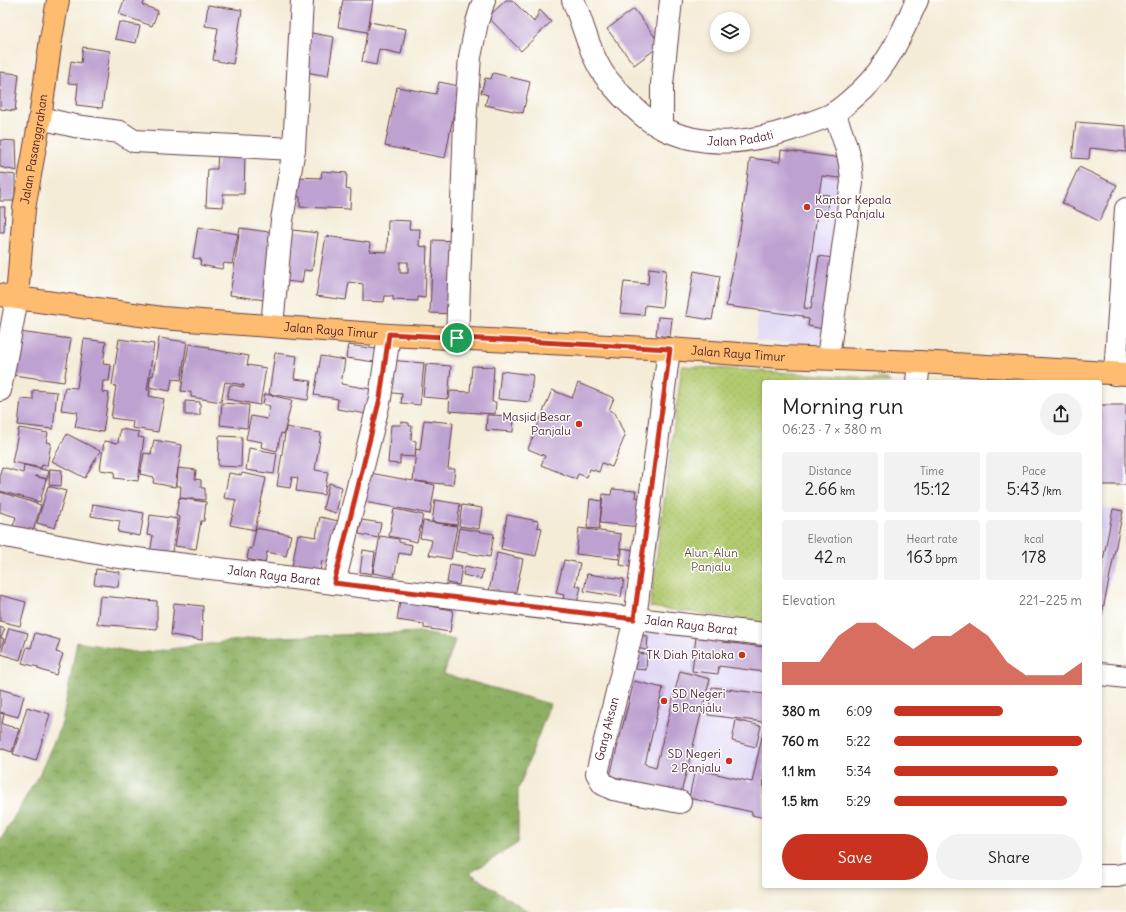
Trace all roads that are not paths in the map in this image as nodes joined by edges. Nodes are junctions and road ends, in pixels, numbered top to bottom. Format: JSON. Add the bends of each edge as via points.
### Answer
{"nodes":[{"id":1,"x":58,"y":0,"type":"edge"},
{"id":2,"x":302,"y":0,"type":"edge"},
{"id":3,"x":484,"y":0,"type":"edge"},
{"id":4,"x":573,"y":0,"type":"edge"},
{"id":5,"x":671,"y":0,"type":"edge"},
{"id":6,"x":917,"y":0,"type":"edge"},
{"id":7,"x":834,"y":113,"type":"junction"},
{"id":8,"x":40,"y":118,"type":"junction"},
{"id":9,"x":662,"y":128,"type":"junction"},
{"id":10,"x":294,"y":149,"type":"junction"},
{"id":11,"x":1126,"y":209,"type":"edge"},
{"id":12,"x":8,"y":296,"type":"edge"},
{"id":13,"x":272,"y":326,"type":"junction"},
{"id":14,"x":389,"y":334,"type":"junction"},
{"id":15,"x":457,"y":338,"type":"junction"},
{"id":16,"x":670,"y":349,"type":"junction"},
{"id":17,"x":828,"y":358,"type":"junction"},
{"id":18,"x":918,"y":372,"type":"edge"},
{"id":19,"x":1121,"y":374,"type":"edge"},
{"id":20,"x":0,"y":390,"type":"edge"},
{"id":21,"x":0,"y":535,"type":"edge"},
{"id":22,"x":334,"y":583,"type":"junction"},
{"id":23,"x":634,"y":619,"type":"junction"},
{"id":24,"x":762,"y":634,"type":"edge"},
{"id":25,"x":1102,"y":674,"type":"edge"},
{"id":26,"x":1126,"y":677,"type":"edge"},
{"id":27,"x":680,"y":802,"type":"dead end"}],
"edges":[{"from":1,"to":8,"type":"main road","name":"Jalan Pasanggrahan"},
{"from":2,"to":10,"type":"street"},
{"from":3,"to":15,"type":"street","via":[[469,64]]},
{"from":4,"to":9,"type":"street","name":"Jalan Padati","via":[[601,71],[643,116]]},
{"from":5,"to":9,"type":"street","via":[[662,84]]},
{"from":6,"to":7,"type":"street","name":"Jalan Padati","via":[[887,60],[862,90]]},
{"from":7,"to":9,"type":"street","name":"Jalan Padati","via":[[777,133],[743,141],[719,142],[688,137]]},
{"from":7,"to":17,"type":"street","via":[[847,148],[852,182]]},
{"from":8,"to":10,"type":"street","via":[[120,132],[134,141]]},
{"from":8,"to":12,"type":"main road","name":"Jalan Pasanggrahan"},
{"from":10,"to":13,"type":"street","via":[[282,220]]},
{"from":11,"to":19,"type":"street"},
{"from":12,"to":13,"type":"main road","name":"Jalan Raya Timur","via":[[162,318]]},
{"from":12,"to":20,"type":"street"},
{"from":13,"to":14,"type":"main road","name":"Jalan Raya Timur"},
{"from":14,"to":15,"type":"main road","name":"Jalan Raya Timur"},
{"from":14,"to":22,"type":"street","via":[[380,398]]},
{"from":15,"to":16,"type":"main road","name":"Jalan Raya Timur"},
{"from":16,"to":17,"type":"main road","name":"Jalan Raya Timur"},
{"from":16,"to":23,"type":"street","name":"Gang Aksan"},
{"from":17,"to":18,"type":"main road","name":"Jalan Raya Timur"},
{"from":18,"to":19,"type":"main road","name":"Jalan Raya Timur"},
{"from":21,"to":22,"type":"street","name":"Jalan Raya Barat","via":[[112,556]]},
{"from":22,"to":23,"type":"street","name":"Jalan Raya Barat"},
{"from":23,"to":24,"type":"street","name":"Jalan Raya Barat"},
{"from":23,"to":27,"type":"street","name":"Gang Aksan","via":[[597,773],[603,784],[613,789]]},
{"from":25,"to":26,"type":"street"}]}
